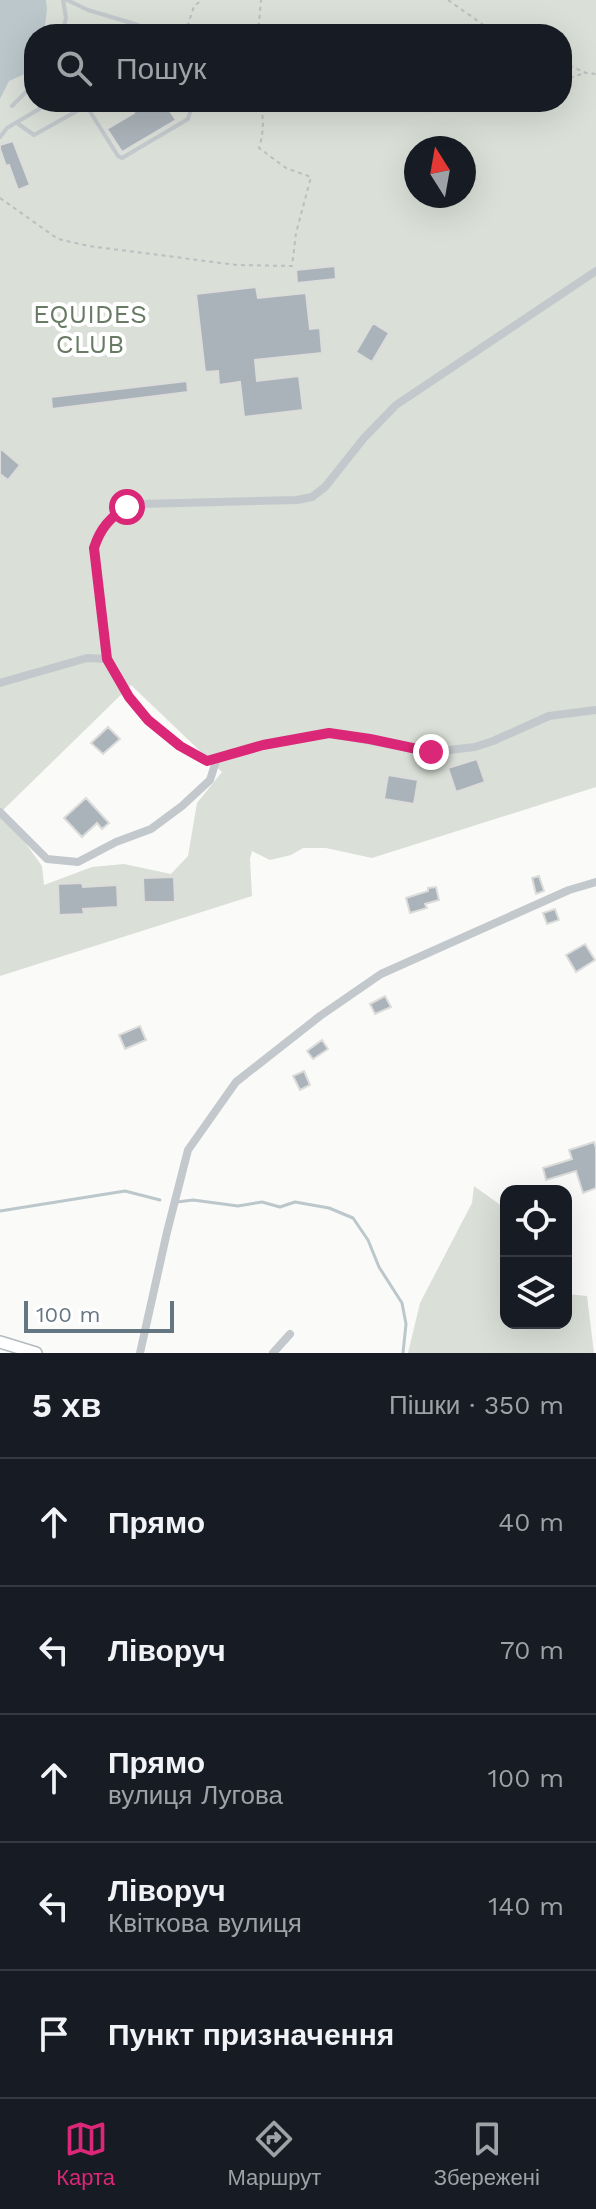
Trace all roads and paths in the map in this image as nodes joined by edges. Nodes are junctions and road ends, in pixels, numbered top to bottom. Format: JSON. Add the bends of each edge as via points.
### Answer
{"nodes":[{"id":1,"x":65,"y":0,"type":"edge"},
{"id":2,"x":202,"y":0,"type":"edge"},
{"id":3,"x":261,"y":0,"type":"edge"},
{"id":4,"x":448,"y":0,"type":"edge"},
{"id":5,"x":64,"y":24,"type":"edge"},
{"id":6,"x":135,"y":24,"type":"edge"},
{"id":7,"x":188,"y":24,"type":"edge"},
{"id":8,"x":259,"y":24,"type":"edge"},
{"id":9,"x":482,"y":24,"type":"edge"},
{"id":10,"x":572,"y":67,"type":"edge"},
{"id":11,"x":586,"y":73,"type":"junction"},
{"id":12,"x":596,"y":74,"type":"edge"},
{"id":13,"x":572,"y":77,"type":"edge"},
{"id":14,"x":24,"y":94,"type":"edge"},
{"id":15,"x":12,"y":106,"type":"dead end"},
{"id":16,"x":35,"y":112,"type":"edge"},
{"id":17,"x":72,"y":112,"type":"edge"},
{"id":18,"x":90,"y":112,"type":"edge"},
{"id":19,"x":190,"y":112,"type":"edge"},
{"id":20,"x":262,"y":112,"type":"edge"},
{"id":21,"x":17,"y":123,"type":"junction"},
{"id":22,"x":0,"y":137,"type":"edge"},
{"id":23,"x":0,"y":198,"type":"edge"},
{"id":24,"x":596,"y":271,"type":"edge"},
{"id":25,"x":107,"y":659,"type":"junction"},
{"id":26,"x":0,"y":683,"type":"edge"},
{"id":27,"x":596,"y":710,"type":"edge"},
{"id":28,"x":217,"y":758,"type":"junction"},
{"id":29,"x":0,"y":812,"type":"edge"},
{"id":30,"x":596,"y":882,"type":"edge"},
{"id":31,"x":290,"y":1334,"type":"dead end"},
{"id":32,"x":0,"y":1342,"type":"edge"},
{"id":33,"x":36,"y":1353,"type":"edge"},
{"id":34,"x":140,"y":1353,"type":"edge"},
{"id":35,"x":273,"y":1353,"type":"edge"}],
"edges":[{"from":1,"to":5,"type":"lane"},
{"from":1,"to":6,"type":"lane"},
{"from":2,"to":7,"type":"path"},
{"from":3,"to":8,"type":"path"},
{"from":4,"to":9,"type":"path"},
{"from":10,"to":11,"type":"path"},
{"from":11,"to":12,"type":"path"},
{"from":11,"to":13,"type":"path"},
{"from":14,"to":15,"type":"lane"},
{"from":16,"to":21,"type":"lane"},
{"from":17,"to":21,"type":"lane","via":[[34,135]]},
{"from":18,"to":19,"type":"lane","via":[[122,158],[188,119]]},
{"from":20,"to":23,"type":"path","via":[[259,148],[286,168],[311,177],[292,266],[237,265],[58,239]]},
{"from":21,"to":22,"type":"lane"},
{"from":24,"to":25,"type":"street","via":[[396,405],[312,497],[141,504],[114,515],[94,548]]},
{"from":25,"to":26,"type":"street","via":[[87,658]]},
{"from":25,"to":28,"type":"street","via":[[148,720],[207,761]]},
{"from":27,"to":28,"type":"street","via":[[549,716],[475,747],[431,752],[329,733]]},
{"from":28,"to":29,"type":"street","via":[[210,780],[151,829],[78,862],[47,859]]},
{"from":30,"to":34,"type":"street","via":[[381,974],[236,1082],[188,1150]]},
{"from":31,"to":35,"type":"street"},
{"from":32,"to":33,"type":"street"}]}
